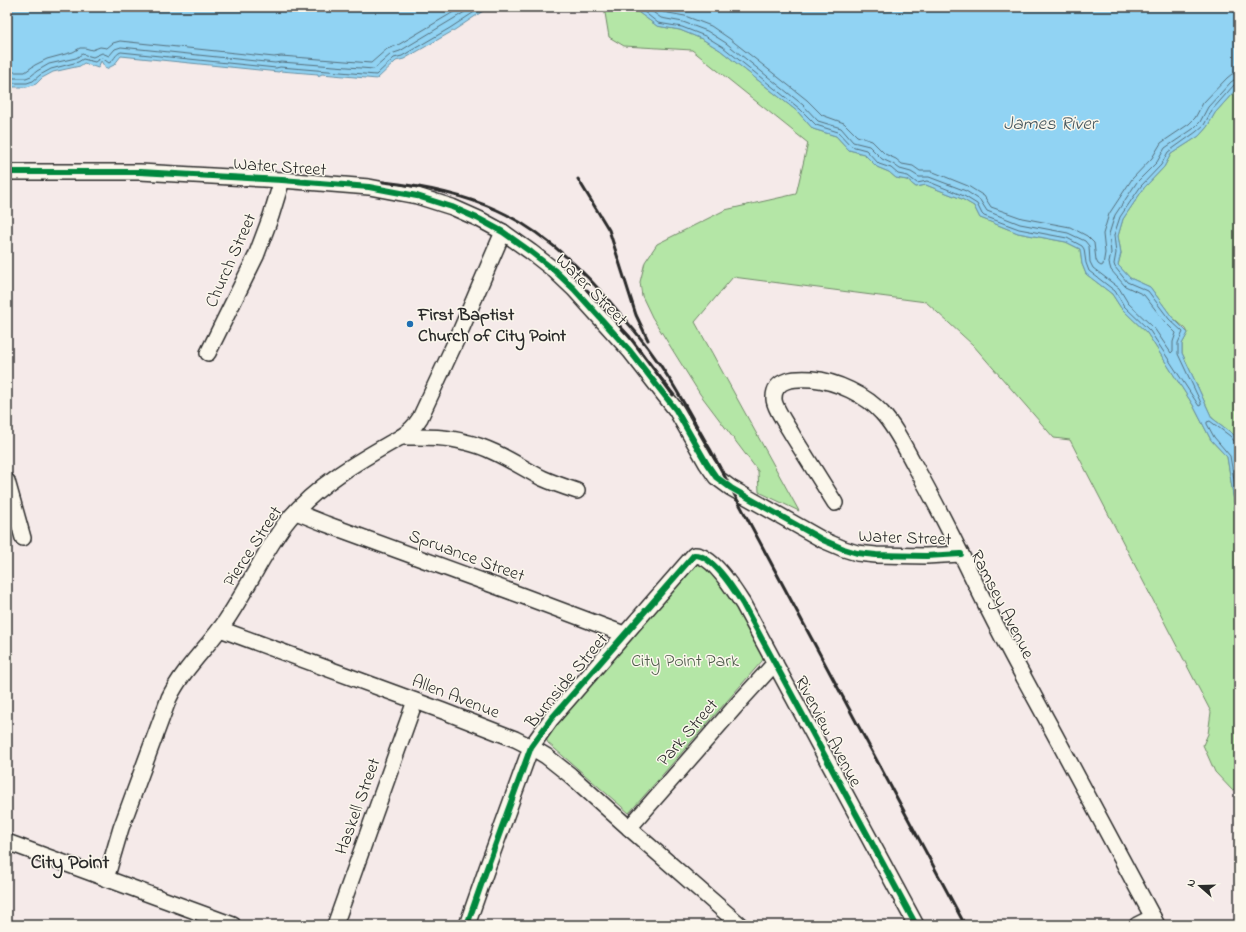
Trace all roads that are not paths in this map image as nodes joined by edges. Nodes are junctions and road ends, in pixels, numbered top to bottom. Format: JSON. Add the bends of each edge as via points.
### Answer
{"nodes":[{"id":1,"x":7,"y":172,"type":"edge"},
{"id":2,"x":282,"y":180,"type":"junction"},
{"id":3,"x":503,"y":232,"type":"junction"},
{"id":4,"x":208,"y":353,"type":"dead end"},
{"id":5,"x":401,"y":437,"type":"junction"},
{"id":6,"x":7,"y":481,"type":"edge"},
{"id":7,"x":577,"y":491,"type":"dead end"},
{"id":8,"x":835,"y":503,"type":"dead end"},
{"id":9,"x":296,"y":512,"type":"junction"},
{"id":10,"x":23,"y":538,"type":"dead end"},
{"id":11,"x":961,"y":554,"type":"junction"},
{"id":12,"x":706,"y":559,"type":"joint"},
{"id":13,"x":220,"y":629,"type":"junction"},
{"id":14,"x":624,"y":634,"type":"junction"},
{"id":15,"x":776,"y":663,"type":"junction"},
{"id":16,"x":415,"y":700,"type":"junction"},
{"id":17,"x":531,"y":747,"type":"junction"},
{"id":18,"x":629,"y":828,"type":"junction"},
{"id":19,"x":7,"y":842,"type":"edge"},
{"id":20,"x":106,"y":879,"type":"junction"},
{"id":21,"x":1155,"y":921,"type":"edge"},
{"id":22,"x":233,"y":925,"type":"edge"},
{"id":23,"x":335,"y":925,"type":"edge"},
{"id":24,"x":467,"y":925,"type":"edge"},
{"id":25,"x":740,"y":925,"type":"edge"},
{"id":26,"x":916,"y":925,"type":"edge"},
{"id":27,"x":1137,"y":925,"type":"edge"}],
"edges":[{"from":1,"to":2,"type":"street","name":"Water Street","via":[[140,172]]},
{"from":2,"to":3,"type":"street","name":"Water Street","via":[[369,188],[417,196],[452,207]]},
{"from":2,"to":4,"type":"street","name":"Church Street","via":[[256,256]]},
{"from":3,"to":5,"type":"street","name":"Pierce Street","via":[[420,418]]},
{"from":3,"to":11,"type":"street","name":"Water Street","via":[[574,289],[630,351],[676,410],[716,477],[731,488],[824,540],[857,553],[919,556]]},
{"from":5,"to":7,"type":"street","via":[[426,436],[466,442],[500,455],[544,479]]},
{"from":5,"to":9,"type":"street","name":"Pierce Street","via":[[339,474]]},
{"from":6,"to":10,"type":"street"},
{"from":8,"to":11,"type":"street","name":"Ramsey Avenue","via":[[774,402],[775,390],[785,380],[802,378],[831,383],[853,391],[881,412],[892,425],[930,492]]},
{"from":9,"to":13,"type":"street","name":"Pierce Street","via":[[270,546]]},
{"from":9,"to":14,"type":"street","name":"Spruance Street"},
{"from":11,"to":21,"type":"street","name":"Ramsey Avenue"},
{"from":12,"to":14,"type":"street","name":"Burnside Street","via":[[694,555]]},
{"from":12,"to":15,"type":"street","name":"Riverview Avenue","via":[[733,588]]},
{"from":13,"to":16,"type":"street","name":"Allen Avenue"},
{"from":13,"to":20,"type":"street","name":"Pierce Street","via":[[181,677],[169,698]]},
{"from":14,"to":17,"type":"street","name":"Burnside Street","via":[[551,719]]},
{"from":15,"to":18,"type":"street","name":"Park Street"},
{"from":15,"to":26,"type":"street","name":"Riverview Avenue"},
{"from":16,"to":17,"type":"street","name":"Allen Avenue"},
{"from":16,"to":23,"type":"street","name":"Haskell Street"},
{"from":17,"to":18,"type":"street","name":"Allen Avenue","via":[[570,775]]},
{"from":17,"to":24,"type":"street","name":"Burnside Street"},
{"from":18,"to":25,"type":"street","name":"Allen Avenue"},
{"from":19,"to":20,"type":"street"},
{"from":20,"to":22,"type":"street"},
{"from":21,"to":27,"type":"street"}]}
